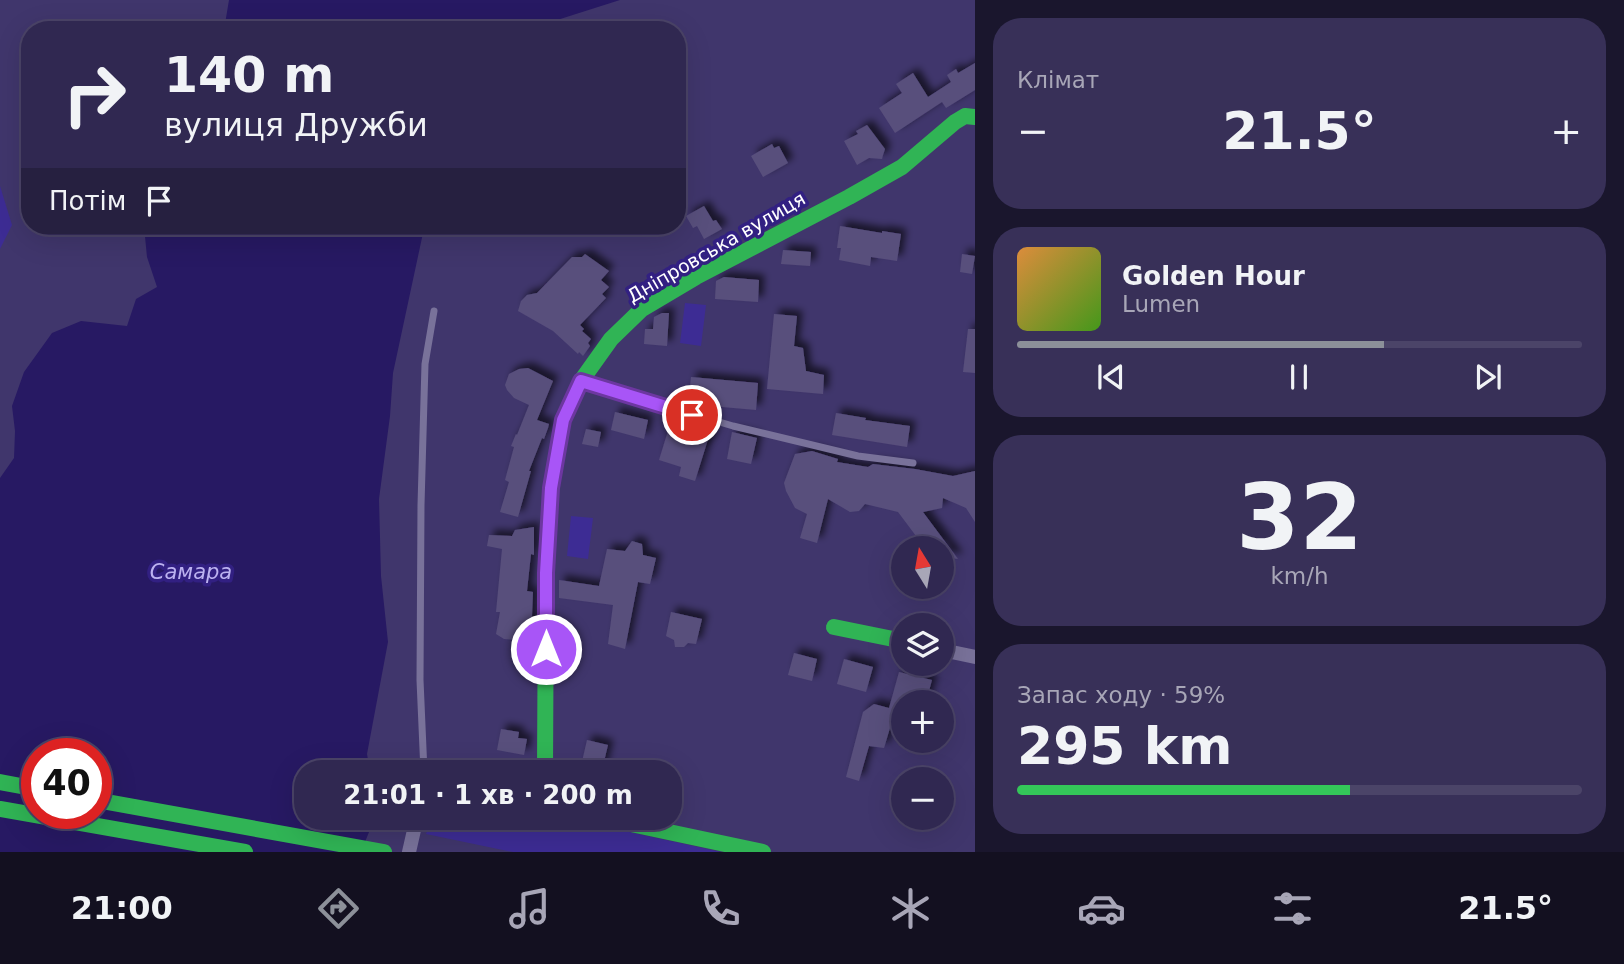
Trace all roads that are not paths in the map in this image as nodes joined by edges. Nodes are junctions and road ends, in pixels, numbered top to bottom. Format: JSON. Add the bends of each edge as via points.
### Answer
{"nodes":[{"id":1,"x":975,"y":117,"type":"edge"},
{"id":2,"x":435,"y":311,"type":"dead end"},
{"id":3,"x":581,"y":381,"type":"junction"},
{"id":4,"x":913,"y":463,"type":"dead end"},
{"id":5,"x":834,"y":627,"type":"dead end"},
{"id":6,"x":891,"y":639,"type":"edge"},
{"id":7,"x":954,"y":653,"type":"edge"},
{"id":8,"x":975,"y":657,"type":"edge"},
{"id":9,"x":423,"y":760,"type":"edge"},
{"id":10,"x":545,"y":760,"type":"edge"},
{"id":11,"x":0,"y":782,"type":"edge"},
{"id":12,"x":21,"y":786,"type":"edge"},
{"id":13,"x":112,"y":803,"type":"edge"},
{"id":14,"x":0,"y":809,"type":"edge"},
{"id":15,"x":414,"y":830,"type":"edge"},
{"id":16,"x":659,"y":830,"type":"edge"},
{"id":17,"x":244,"y":852,"type":"edge"},
{"id":18,"x":384,"y":852,"type":"edge"},
{"id":19,"x":409,"y":852,"type":"edge"},
{"id":20,"x":763,"y":852,"type":"edge"}],
"edges":[{"from":1,"to":3,"type":"main road","name":"Дніпровська вулиця","via":[[955,122],[902,167],[642,309],[611,339]]},
{"from":2,"to":9,"type":"lane","via":[[425,364],[421,505]]},
{"from":3,"to":4,"type":"lane","via":[[733,426],[858,456]]},
{"from":3,"to":10,"type":"main road","name":"Дніпровська вулиця","via":[[563,420],[551,488]]},
{"from":5,"to":6,"type":"main road"},
{"from":7,"to":8,"type":"street"},
{"from":11,"to":12,"type":"main road"},
{"from":13,"to":18,"type":"main road"},
{"from":14,"to":17,"type":"main road"},
{"from":15,"to":19,"type":"street"},
{"from":16,"to":20,"type":"main road"}]}
